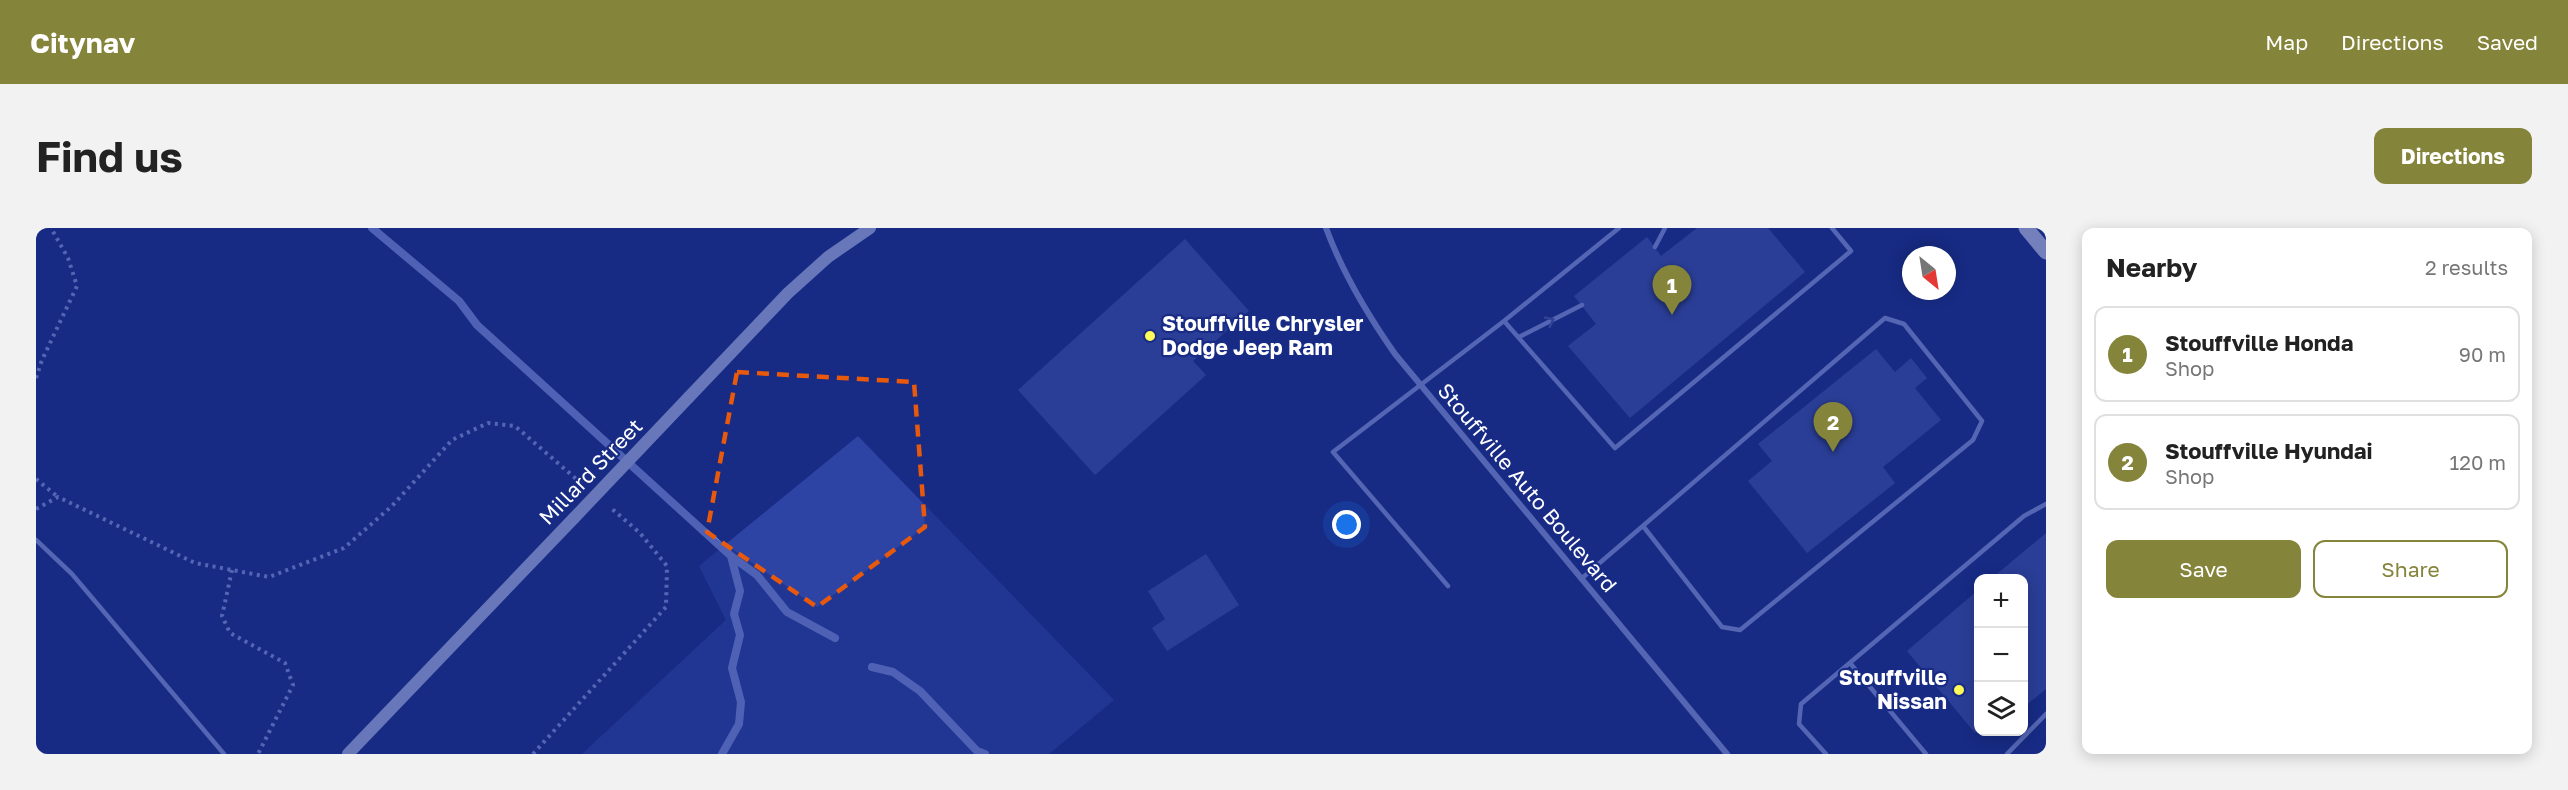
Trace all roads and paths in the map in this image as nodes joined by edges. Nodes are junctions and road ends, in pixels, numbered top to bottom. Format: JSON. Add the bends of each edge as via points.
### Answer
{"nodes":[{"id":1,"x":51,"y":228,"type":"edge"},
{"id":2,"x":870,"y":228,"type":"edge"},
{"id":3,"x":1326,"y":228,"type":"edge"},
{"id":4,"x":1619,"y":228,"type":"edge"},
{"id":5,"x":1665,"y":228,"type":"edge"},
{"id":6,"x":1832,"y":228,"type":"edge"},
{"id":7,"x":2026,"y":228,"type":"edge"},
{"id":8,"x":1655,"y":247,"type":"dead end"},
{"id":9,"x":2046,"y":252,"type":"edge"},
{"id":10,"x":1582,"y":305,"type":"dead end"},
{"id":11,"x":1504,"y":321,"type":"junction"},
{"id":12,"x":1519,"y":337,"type":"junction"},
{"id":13,"x":36,"y":378,"type":"edge"},
{"id":14,"x":1421,"y":386,"type":"junction"},
{"id":15,"x":36,"y":479,"type":"edge"},
{"id":16,"x":590,"y":491,"type":"dead end"},
{"id":17,"x":58,"y":497,"type":"junction"},
{"id":18,"x":2046,"y":504,"type":"edge"},
{"id":19,"x":608,"y":506,"type":"dead end"},
{"id":20,"x":36,"y":509,"type":"edge"},
{"id":21,"x":1643,"y":526,"type":"junction"},
{"id":22,"x":36,"y":540,"type":"edge"},
{"id":23,"x":232,"y":570,"type":"junction"},
{"id":24,"x":1581,"y":579,"type":"junction"},
{"id":25,"x":1448,"y":586,"type":"dead end"},
{"id":26,"x":1850,"y":663,"type":"junction"},
{"id":27,"x":2046,"y":714,"type":"edge"},
{"id":28,"x":224,"y":754,"type":"edge"},
{"id":29,"x":258,"y":754,"type":"edge"},
{"id":30,"x":348,"y":754,"type":"edge"},
{"id":31,"x":533,"y":754,"type":"edge"},
{"id":32,"x":1727,"y":754,"type":"edge"},
{"id":33,"x":1826,"y":754,"type":"edge"},
{"id":34,"x":1926,"y":754,"type":"edge"},
{"id":35,"x":2007,"y":754,"type":"edge"}],
"edges":[{"from":1,"to":13,"type":"path","via":[[68,258],[77,286]]},
{"from":2,"to":30,"type":"street","name":"Millard Street","bridge":true,"via":[[828,257],[788,293]]},
{"from":3,"to":14,"type":"street","name":"Stouffville Auto Boulevard","via":[[1340,266],[1371,319]]},
{"from":4,"to":11,"type":"lane"},
{"from":5,"to":8,"type":"lane"},
{"from":6,"to":12,"type":"lane","via":[[1851,251],[1615,448]]},
{"from":7,"to":9,"type":"main road"},
{"from":12,"to":10,"type":"lane","one_way":true},
{"from":11,"to":12,"type":"lane"},
{"from":11,"to":14,"type":"lane"},
{"from":14,"to":24,"type":"street","name":"Stouffville Auto Boulevard"},
{"from":14,"to":25,"type":"lane","via":[[1332,452]]},
{"from":15,"to":17,"type":"path"},
{"from":16,"to":23,"type":"path","via":[[515,426],[488,423],[452,440],[392,506],[344,548],[268,577]]},
{"from":17,"to":20,"type":"path"},
{"from":17,"to":23,"type":"path","via":[[195,563]]},
{"from":18,"to":26,"type":"lane","via":[[2024,516]]},
{"from":19,"to":31,"type":"path","via":[[640,533],[667,566],[666,607]]},
{"from":21,"to":21,"type":"lane","via":[[1885,318],[1904,324],[1982,421],[1973,440],[1740,630],[1722,627]]},
{"from":21,"to":24,"type":"lane"},
{"from":22,"to":28,"type":"lane","via":[[72,574]]},
{"from":23,"to":29,"type":"path","via":[[222,616],[230,633],[285,663],[293,685]]},
{"from":24,"to":32,"type":"street","name":"Stouffville Auto Boulevard"},
{"from":26,"to":33,"type":"lane","via":[[1801,704],[1799,724]]},
{"from":26,"to":34,"type":"lane"},
{"from":27,"to":35,"type":"lane"}]}
